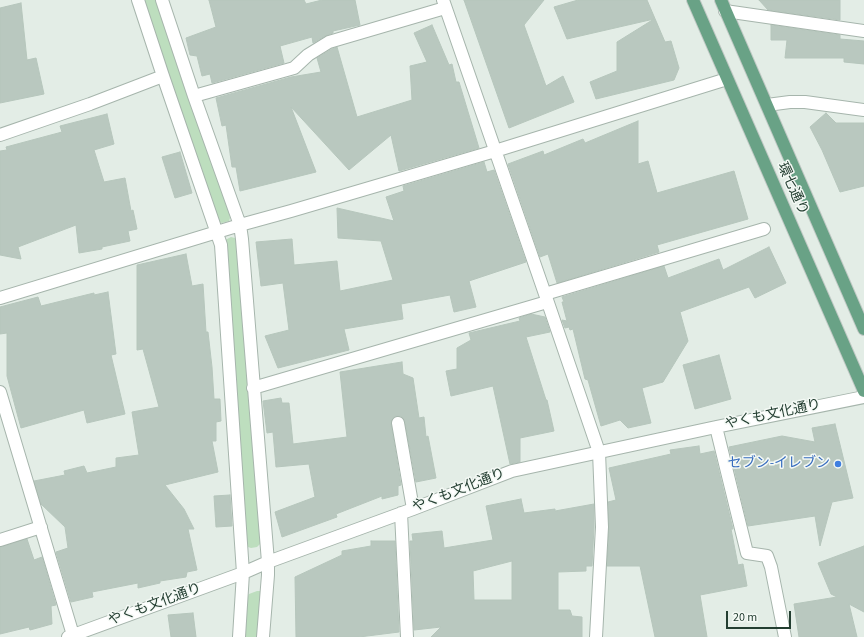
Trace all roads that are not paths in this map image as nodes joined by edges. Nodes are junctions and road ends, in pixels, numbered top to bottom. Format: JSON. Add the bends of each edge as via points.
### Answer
{"nodes":[{"id":1,"x":138,"y":0,"type":"edge"},
{"id":2,"x":162,"y":0,"type":"edge"},
{"id":3,"x":693,"y":0,"type":"edge"},
{"id":4,"x":444,"y":4,"type":"edge"},
{"id":5,"x":723,"y":6,"type":"edge"},
{"id":6,"x":864,"y":31,"type":"edge"},
{"id":7,"x":163,"y":76,"type":"junction"},
{"id":8,"x":727,"y":79,"type":"junction"},
{"id":9,"x":194,"y":96,"type":"junction"},
{"id":10,"x":767,"y":105,"type":"junction"},
{"id":11,"x":864,"y":110,"type":"edge"},
{"id":12,"x":0,"y":135,"type":"edge"},
{"id":13,"x":495,"y":151,"type":"junction"},
{"id":14,"x":240,"y":225,"type":"junction"},
{"id":15,"x":764,"y":230,"type":"dead end"},
{"id":16,"x":216,"y":232,"type":"junction"},
{"id":17,"x":0,"y":298,"type":"edge"},
{"id":18,"x":546,"y":298,"type":"junction"},
{"id":19,"x":864,"y":329,"type":"edge"},
{"id":20,"x":254,"y":388,"type":"junction"},
{"id":21,"x":864,"y":391,"type":"edge"},
{"id":22,"x":0,"y":392,"type":"edge"},
{"id":23,"x":864,"y":397,"type":"edge"},
{"id":24,"x":398,"y":423,"type":"dead end"},
{"id":25,"x":716,"y":427,"type":"junction"},
{"id":26,"x":599,"y":452,"type":"junction"},
{"id":27,"x":413,"y":509,"type":"junction"},
{"id":28,"x":401,"y":513,"type":"junction"},
{"id":29,"x":41,"y":528,"type":"junction"},
{"id":30,"x":0,"y":540,"type":"edge"},
{"id":31,"x":268,"y":562,"type":"junction"},
{"id":32,"x":243,"y":574,"type":"junction"},
{"id":33,"x":71,"y":636,"type":"edge"},
{"id":34,"x":239,"y":637,"type":"edge"},
{"id":35,"x":263,"y":637,"type":"edge"},
{"id":36,"x":407,"y":637,"type":"edge"},
{"id":37,"x":596,"y":637,"type":"edge"},
{"id":38,"x":785,"y":637,"type":"edge"}],
"edges":[{"from":1,"to":7,"type":"street"},
{"from":2,"to":9,"type":"street"},
{"from":3,"to":8,"type":"main road","name":"環七通り"},
{"from":4,"to":9,"type":"street","via":[[329,42],[308,55],[294,68]]},
{"from":4,"to":13,"type":"street"},
{"from":5,"to":6,"type":"street"},
{"from":5,"to":10,"type":"main road","name":"環七通り"},
{"from":7,"to":12,"type":"street"},
{"from":7,"to":16,"type":"street"},
{"from":8,"to":13,"type":"street"},
{"from":8,"to":21,"type":"main road","name":"環七通り"},
{"from":9,"to":14,"type":"street"},
{"from":10,"to":11,"type":"street","via":[[805,102]]},
{"from":10,"to":19,"type":"main road","name":"環七通り"},
{"from":13,"to":14,"type":"street"},
{"from":13,"to":18,"type":"street"},
{"from":14,"to":16,"type":"street"},
{"from":14,"to":20,"type":"street"},
{"from":15,"to":18,"type":"street"},
{"from":16,"to":17,"type":"street"},
{"from":16,"to":32,"type":"street","via":[[221,245]]},
{"from":18,"to":20,"type":"street"},
{"from":18,"to":26,"type":"street"},
{"from":20,"to":31,"type":"street"},
{"from":22,"to":29,"type":"street"},
{"from":23,"to":25,"type":"street","name":"やくも文化通り"},
{"from":24,"to":27,"type":"street"},
{"from":25,"to":26,"type":"street","name":"やくも文化通り"},
{"from":25,"to":38,"type":"street","via":[[747,553],[767,556]]},
{"from":26,"to":27,"type":"street","name":"やくも文化通り","via":[[512,471]]},
{"from":26,"to":37,"type":"street","via":[[602,527]]},
{"from":27,"to":28,"type":"street","name":"やくも文化通り"},
{"from":28,"to":31,"type":"street","name":"やくも文化通り"},
{"from":28,"to":36,"type":"street"},
{"from":29,"to":30,"type":"street"},
{"from":29,"to":33,"type":"street"},
{"from":31,"to":32,"type":"street","name":"やくも文化通り"},
{"from":31,"to":35,"type":"street"},
{"from":32,"to":33,"type":"street","name":"やくも文化通り"},
{"from":32,"to":34,"type":"street"}]}
